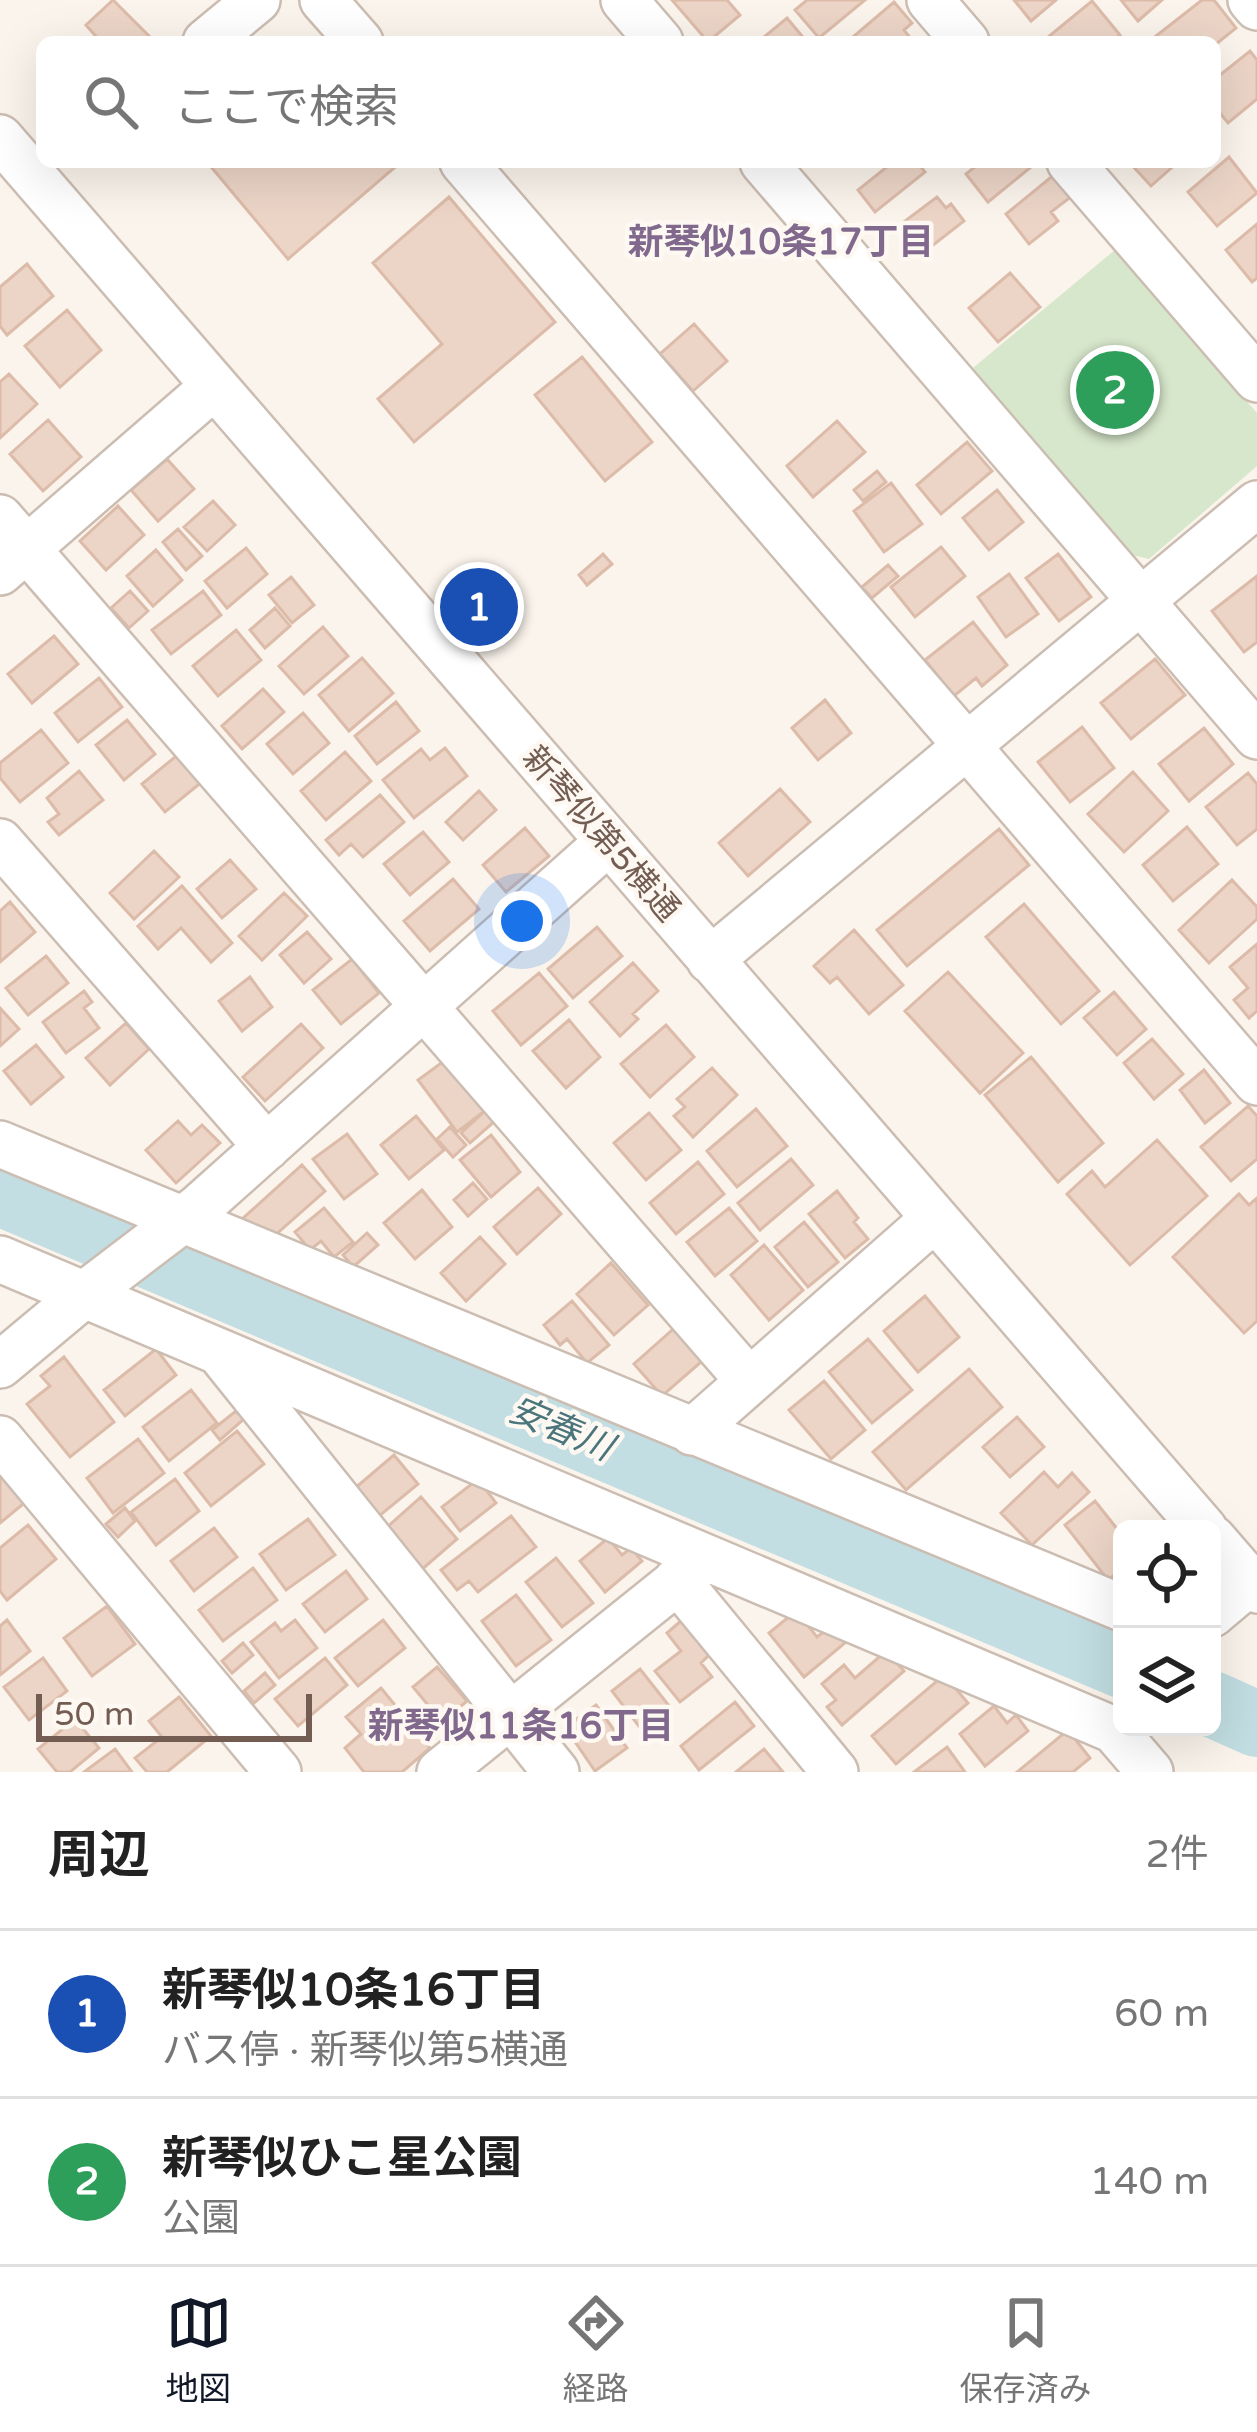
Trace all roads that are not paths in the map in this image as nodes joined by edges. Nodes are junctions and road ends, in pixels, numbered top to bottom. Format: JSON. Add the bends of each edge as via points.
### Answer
{"nodes":[{"id":1,"x":257,"y":0,"type":"edge"},
{"id":2,"x":323,"y":0,"type":"edge"},
{"id":3,"x":624,"y":0,"type":"edge"},
{"id":4,"x":930,"y":0,"type":"edge"},
{"id":5,"x":1251,"y":0,"type":"edge"},
{"id":6,"x":1257,"y":7,"type":"edge"},
{"id":7,"x":213,"y":36,"type":"edge"},
{"id":8,"x":355,"y":36,"type":"edge"},
{"id":9,"x":655,"y":36,"type":"edge"},
{"id":10,"x":961,"y":36,"type":"edge"},
{"id":11,"x":0,"y":138,"type":"edge"},
{"id":12,"x":36,"y":163,"type":"edge"},
{"id":13,"x":468,"y":168,"type":"edge"},
{"id":14,"x":769,"y":168,"type":"edge"},
{"id":15,"x":1075,"y":168,"type":"edge"},
{"id":16,"x":48,"y":171,"type":"edge"},
{"id":17,"x":1257,"y":379,"type":"edge"},
{"id":18,"x":212,"y":388,"type":"junction"},
{"id":19,"x":1257,"y":504,"type":"edge"},
{"id":20,"x":9,"y":546,"type":"edge"},
{"id":21,"x":1141,"y":600,"type":"junction"},
{"id":22,"x":1257,"y":736,"type":"edge"},
{"id":23,"x":966,"y":746,"type":"junction"},
{"id":24,"x":0,"y":842,"type":"edge"},
{"id":25,"x":608,"y":842,"type":"junction"},
{"id":26,"x":710,"y":960,"type":"junction"},
{"id":27,"x":423,"y":1007,"type":"junction"},
{"id":28,"x":1257,"y":1082,"type":"edge"},
{"id":29,"x":0,"y":1144,"type":"edge"},
{"id":30,"x":267,"y":1147,"type":"junction"},
{"id":31,"x":935,"y":1218,"type":"junction"},
{"id":32,"x":174,"y":1227,"type":"junction"},
{"id":33,"x":0,"y":1258,"type":"edge"},
{"id":34,"x":102,"y":1282,"type":"junction"},
{"id":35,"x":219,"y":1351,"type":"junction"},
{"id":36,"x":0,"y":1365,"type":"edge"},
{"id":37,"x":749,"y":1381,"type":"junction"},
{"id":38,"x":692,"y":1432,"type":"junction"},
{"id":39,"x":0,"y":1439,"type":"edge"},
{"id":40,"x":1196,"y":1520,"type":"edge"},
{"id":41,"x":1221,"y":1549,"type":"edge"},
{"id":42,"x":691,"y":1569,"type":"junction"},
{"id":43,"x":1253,"y":1586,"type":"edge"},
{"id":44,"x":1113,"y":1604,"type":"edge"},
{"id":45,"x":1221,"y":1608,"type":"edge"},
{"id":46,"x":510,"y":1715,"type":"junction"},
{"id":47,"x":278,"y":1772,"type":"edge"},
{"id":48,"x":440,"y":1772,"type":"edge"},
{"id":49,"x":556,"y":1772,"type":"edge"},
{"id":50,"x":835,"y":1772,"type":"edge"},
{"id":51,"x":1150,"y":1772,"type":"edge"}],
"edges":[{"from":1,"to":7,"type":"street"},
{"from":2,"to":8,"type":"street"},
{"from":3,"to":9,"type":"street"},
{"from":4,"to":10,"type":"street"},
{"from":5,"to":6,"type":"street"},
{"from":11,"to":12,"type":"street","name":"新琴似第5横通"},
{"from":13,"to":23,"type":"street"},
{"from":14,"to":21,"type":"street"},
{"from":15,"to":17,"type":"street"},
{"from":16,"to":18,"type":"street","name":"新琴似第5横通"},
{"from":18,"to":20,"type":"street"},
{"from":18,"to":25,"type":"street","name":"新琴似第5横通"},
{"from":19,"to":21,"type":"street"},
{"from":20,"to":27,"type":"street"},
{"from":21,"to":22,"type":"street"},
{"from":21,"to":23,"type":"street"},
{"from":23,"to":26,"type":"street"},
{"from":23,"to":28,"type":"street"},
{"from":24,"to":30,"type":"street"},
{"from":25,"to":26,"type":"street","name":"新琴似第5横通"},
{"from":25,"to":27,"type":"street"},
{"from":26,"to":31,"type":"street","name":"新琴似第5横通"},
{"from":27,"to":30,"type":"street"},
{"from":27,"to":37,"type":"street"},
{"from":29,"to":32,"type":"street"},
{"from":30,"to":32,"type":"street"},
{"from":31,"to":37,"type":"street"},
{"from":31,"to":40,"type":"street","name":"新琴似第5横通"},
{"from":32,"to":34,"type":"street"},
{"from":32,"to":38,"type":"street"},
{"from":33,"to":34,"type":"street"},
{"from":34,"to":35,"type":"street"},
{"from":34,"to":36,"type":"street"},
{"from":35,"to":42,"type":"street"},
{"from":35,"to":46,"type":"street"},
{"from":37,"to":38,"type":"street"},
{"from":38,"to":44,"type":"street"},
{"from":39,"to":47,"type":"street"},
{"from":41,"to":43,"type":"street"},
{"from":42,"to":46,"type":"street"},
{"from":42,"to":50,"type":"street"},
{"from":42,"to":51,"type":"street","via":[[1114,1730]]},
{"from":43,"to":45,"type":"street"},
{"from":46,"to":48,"type":"street"},
{"from":46,"to":49,"type":"street"}]}
